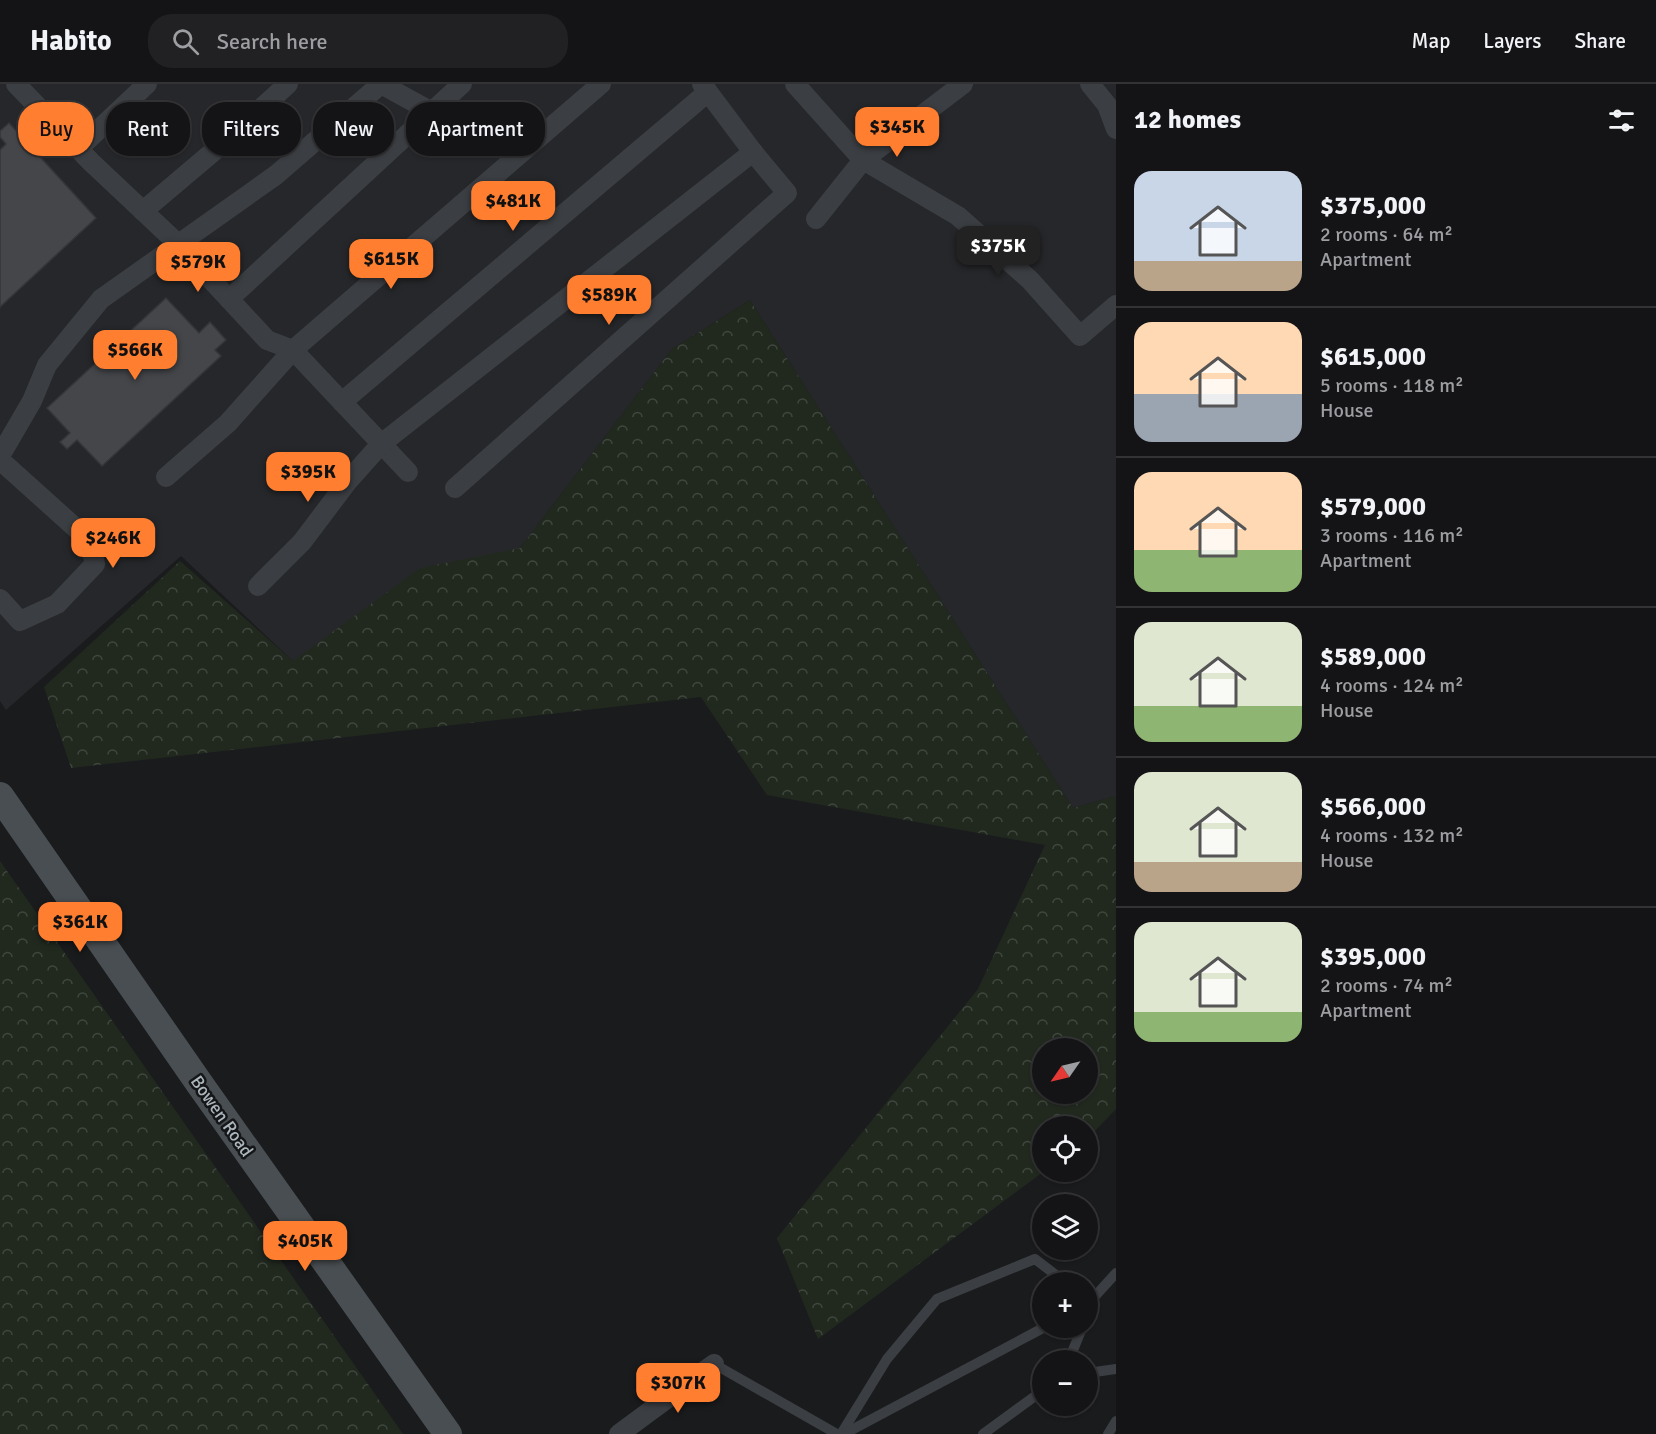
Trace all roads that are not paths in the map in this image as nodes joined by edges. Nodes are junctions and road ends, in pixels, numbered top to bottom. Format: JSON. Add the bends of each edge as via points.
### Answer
{"nodes":[{"id":1,"x":16,"y":84,"type":"edge"},
{"id":2,"x":147,"y":84,"type":"edge"},
{"id":3,"x":288,"y":84,"type":"edge"},
{"id":4,"x":462,"y":84,"type":"edge"},
{"id":5,"x":601,"y":84,"type":"edge"},
{"id":6,"x":795,"y":84,"type":"edge"},
{"id":7,"x":963,"y":84,"type":"edge"},
{"id":8,"x":1090,"y":84,"type":"edge"},
{"id":9,"x":390,"y":86,"type":"edge"},
{"id":10,"x":705,"y":88,"type":"edge"},
{"id":11,"x":33,"y":102,"type":"edge"},
{"id":12,"x":416,"y":102,"type":"edge"},
{"id":13,"x":443,"y":102,"type":"edge"},
{"id":14,"x":1116,"y":129,"type":"edge"},
{"id":15,"x":94,"y":134,"type":"edge"},
{"id":16,"x":406,"y":136,"type":"edge"},
{"id":17,"x":753,"y":152,"type":"junction"},
{"id":18,"x":85,"y":156,"type":"edge"},
{"id":19,"x":863,"y":160,"type":"junction"},
{"id":20,"x":143,"y":211,"type":"junction"},
{"id":21,"x":816,"y":219,"type":"dead end"},
{"id":22,"x":177,"y":243,"type":"junction"},
{"id":23,"x":229,"y":299,"type":"junction"},
{"id":24,"x":1116,"y":304,"type":"edge"},
{"id":25,"x":293,"y":350,"type":"junction"},
{"id":26,"x":342,"y":402,"type":"junction"},
{"id":27,"x":381,"y":444,"type":"junction"},
{"id":28,"x":0,"y":458,"type":"edge"},
{"id":29,"x":408,"y":472,"type":"dead end"},
{"id":30,"x":166,"y":477,"type":"dead end"},
{"id":31,"x":455,"y":488,"type":"dead end"},
{"id":32,"x":258,"y":586,"type":"dead end"},
{"id":33,"x":0,"y":599,"type":"edge"},
{"id":34,"x":0,"y":796,"type":"edge"},
{"id":35,"x":1052,"y":1272,"type":"edge"},
{"id":36,"x":1116,"y":1272,"type":"edge"},
{"id":37,"x":1098,"y":1293,"type":"edge"},
{"id":38,"x":1032,"y":1334,"type":"edge"},
{"id":39,"x":714,"y":1364,"type":"joint"},
{"id":40,"x":1116,"y":1369,"type":"edge"},
{"id":41,"x":1098,"y":1372,"type":"edge"},
{"id":42,"x":1032,"y":1398,"type":"edge"},
{"id":43,"x":1116,"y":1421,"type":"edge"},
{"id":44,"x":448,"y":1434,"type":"edge"},
{"id":45,"x":619,"y":1434,"type":"edge"},
{"id":46,"x":841,"y":1434,"type":"edge"},
{"id":47,"x":983,"y":1434,"type":"edge"},
{"id":48,"x":1108,"y":1434,"type":"edge"}],
"edges":[{"from":1,"to":11,"type":"street"},
{"from":2,"to":15,"type":"street"},
{"from":3,"to":20,"type":"street"},
{"from":4,"to":13,"type":"street"},
{"from":5,"to":25,"type":"street"},
{"from":6,"to":19,"type":"street"},
{"from":7,"to":19,"type":"street"},
{"from":8,"to":14,"type":"street","via":[[1107,105]]},
{"from":9,"to":12,"type":"street"},
{"from":9,"to":22,"type":"street","via":[[229,210]]},
{"from":10,"to":17,"type":"street"},
{"from":10,"to":26,"type":"street"},
{"from":16,"to":23,"type":"street"},
{"from":17,"to":27,"type":"street"},
{"from":17,"to":31,"type":"street","via":[[787,193]]},
{"from":18,"to":20,"type":"street"},
{"from":19,"to":21,"type":"street"},
{"from":19,"to":24,"type":"street","via":[[958,216],[1030,280],[1080,336]]},
{"from":20,"to":22,"type":"street"},
{"from":22,"to":23,"type":"street"},
{"from":22,"to":28,"type":"street","via":[[100,299],[73,331],[47,365],[33,401]]},
{"from":23,"to":25,"type":"street","via":[[267,340]]},
{"from":25,"to":26,"type":"street"},
{"from":25,"to":30,"type":"street","via":[[228,423]]},
{"from":26,"to":27,"type":"street"},
{"from":27,"to":29,"type":"street"},
{"from":27,"to":32,"type":"street","via":[[302,542]]},
{"from":28,"to":33,"type":"street","via":[[89,540],[95,564],[57,603],[20,621]]},
{"from":34,"to":44,"type":"main road","name":"Bowen Road"},
{"from":35,"to":46,"type":"lane","via":[[1035,1259],[937,1299],[886,1359]]},
{"from":36,"to":37,"type":"lane"},
{"from":38,"to":46,"type":"lane"},
{"from":39,"to":45,"type":"street"},
{"from":39,"to":46,"type":"lane"},
{"from":40,"to":41,"type":"lane"},
{"from":42,"to":47,"type":"lane"},
{"from":43,"to":48,"type":"lane"}]}
